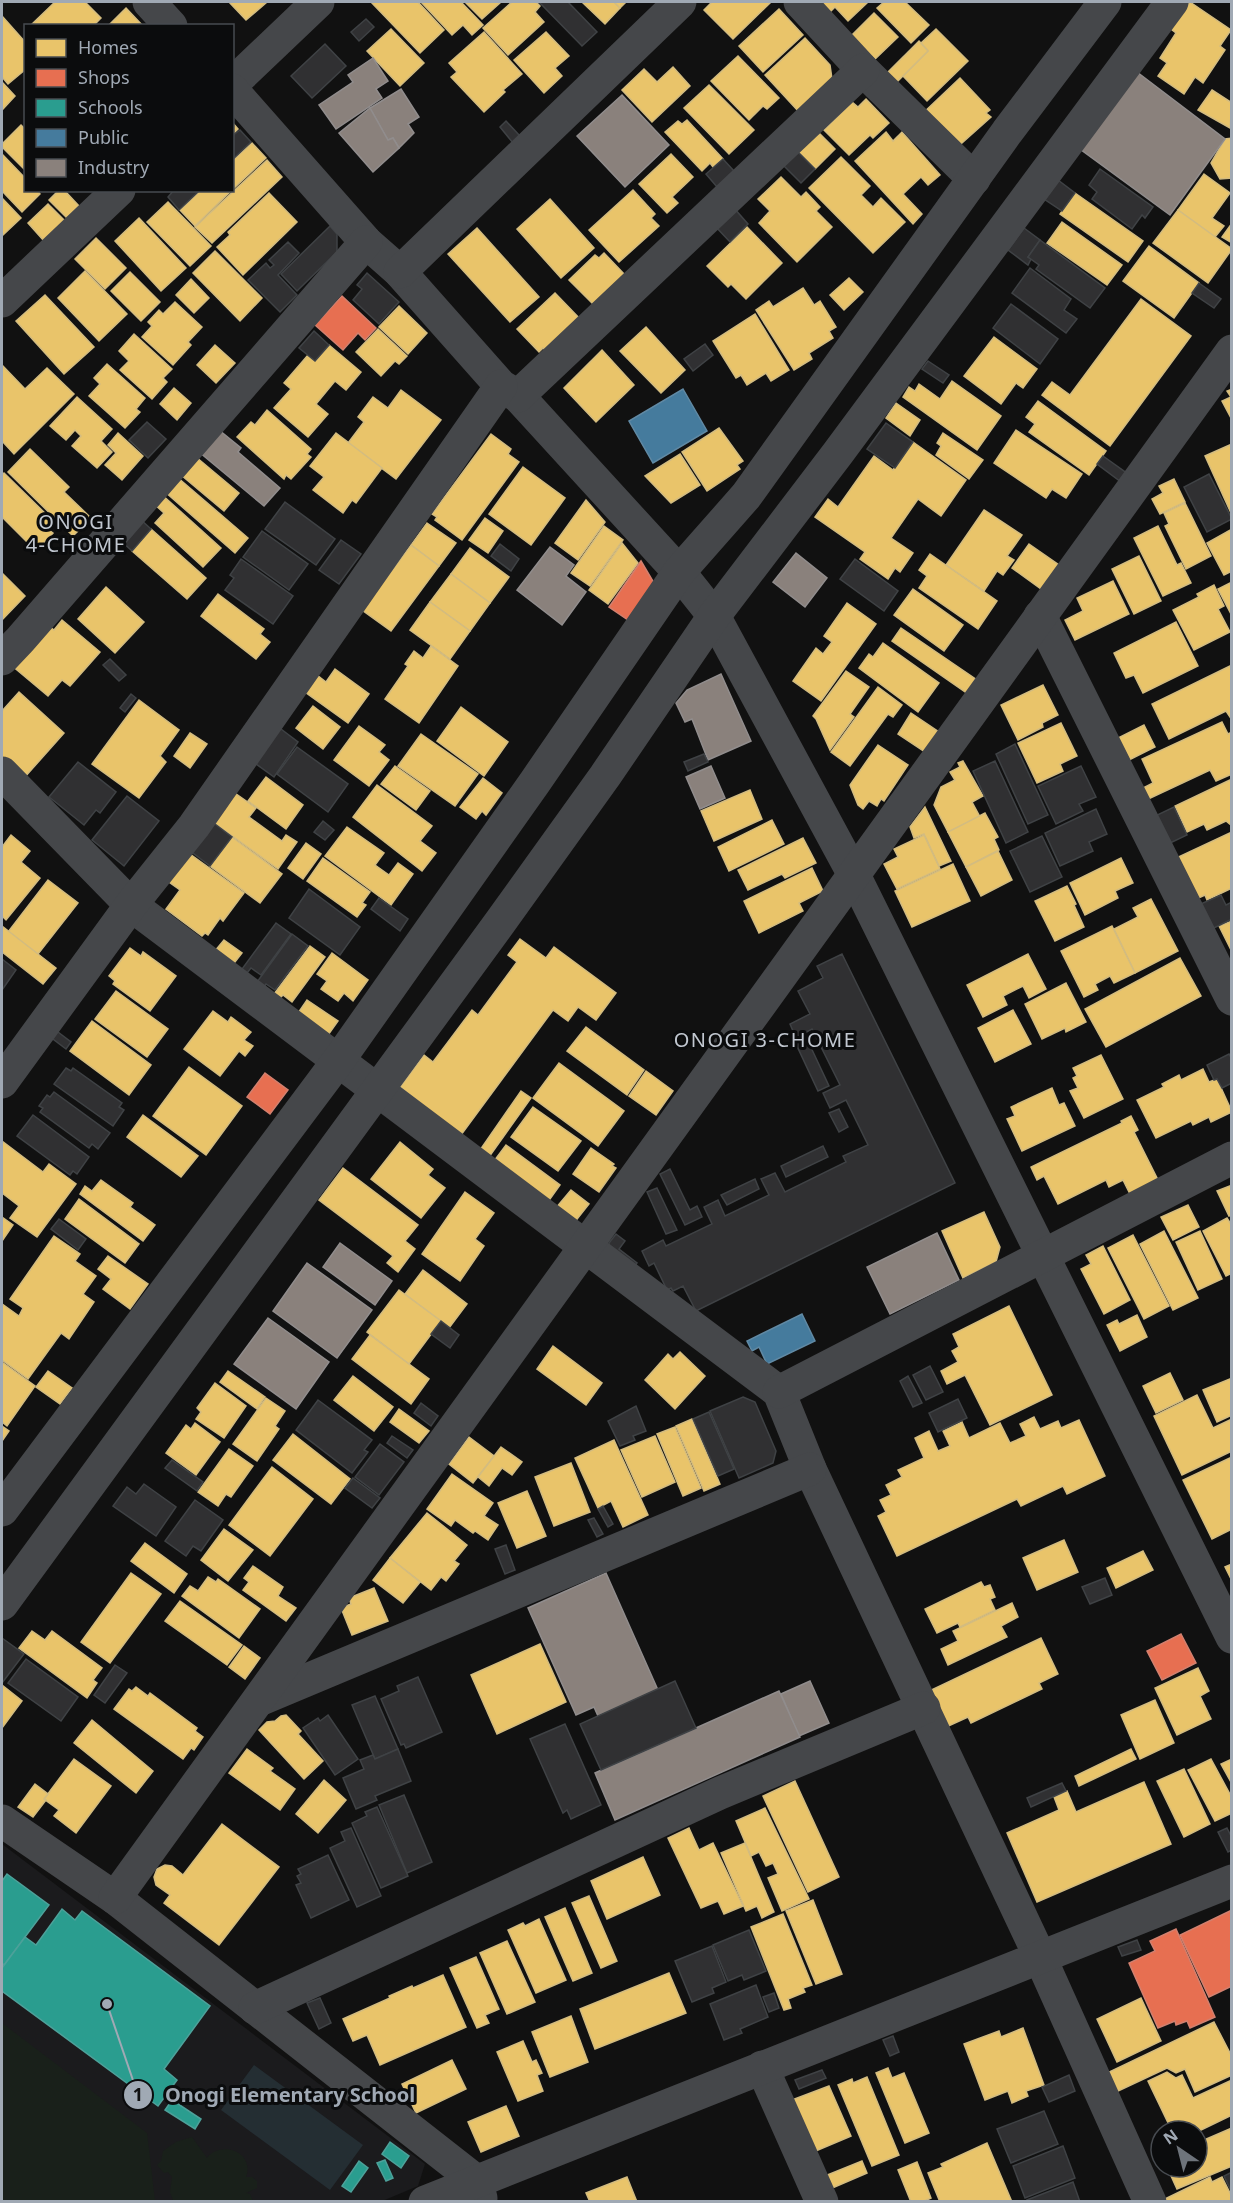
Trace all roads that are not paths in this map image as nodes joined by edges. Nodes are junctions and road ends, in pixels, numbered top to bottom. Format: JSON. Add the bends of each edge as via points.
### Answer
{"nodes":[{"id":1,"x":148,"y":2,"type":"edge"},
{"id":2,"x":318,"y":2,"type":"edge"},
{"id":3,"x":680,"y":2,"type":"edge"},
{"id":4,"x":800,"y":2,"type":"edge"},
{"id":5,"x":1105,"y":2,"type":"edge"},
{"id":6,"x":1172,"y":2,"type":"edge"},
{"id":7,"x":169,"y":24,"type":"edge"},
{"id":8,"x":863,"y":70,"type":"junction"},
{"id":9,"x":234,"y":82,"type":"edge"},
{"id":10,"x":234,"y":92,"type":"edge"},
{"id":11,"x":974,"y":179,"type":"junction"},
{"id":12,"x":117,"y":192,"type":"edge"},
{"id":13,"x":366,"y":242,"type":"junction"},
{"id":14,"x":400,"y":272,"type":"junction"},
{"id":15,"x":2,"y":301,"type":"edge"},
{"id":16,"x":1232,"y":351,"type":"edge"},
{"id":17,"x":510,"y":391,"type":"junction"},
{"id":18,"x":679,"y":572,"type":"junction"},
{"id":19,"x":714,"y":616,"type":"junction"},
{"id":20,"x":1040,"y":616,"type":"junction"},
{"id":21,"x":2,"y":659,"type":"edge"},
{"id":22,"x":2,"y":773,"type":"edge"},
{"id":23,"x":854,"y":875,"type":"junction"},
{"id":24,"x":131,"y":905,"type":"junction"},
{"id":25,"x":1232,"y":999,"type":"edge"},
{"id":26,"x":338,"y":1061,"type":"junction"},
{"id":27,"x":2,"y":1082,"type":"edge"},
{"id":28,"x":376,"y":1090,"type":"junction"},
{"id":29,"x":1232,"y":1158,"type":"edge"},
{"id":30,"x":586,"y":1248,"type":"junction"},
{"id":31,"x":1043,"y":1256,"type":"junction"},
{"id":32,"x":779,"y":1392,"type":"junction"},
{"id":33,"x":810,"y":1469,"type":"junction"},
{"id":34,"x":2,"y":1510,"type":"edge"},
{"id":35,"x":2,"y":1604,"type":"edge"},
{"id":36,"x":1232,"y":1637,"type":"edge"},
{"id":37,"x":259,"y":1700,"type":"junction"},
{"id":38,"x":924,"y":1708,"type":"junction"},
{"id":39,"x":2,"y":1821,"type":"edge"},
{"id":40,"x":1232,"y":1881,"type":"edge"},
{"id":41,"x":115,"y":1898,"type":"junction"},
{"id":42,"x":1040,"y":1957,"type":"junction"},
{"id":43,"x":255,"y":2008,"type":"junction"},
{"id":44,"x":762,"y":2067,"type":"junction"},
{"id":45,"x":479,"y":2191,"type":"edge"},
{"id":46,"x":424,"y":2202,"type":"edge"},
{"id":47,"x":822,"y":2202,"type":"edge"},
{"id":48,"x":1150,"y":2202,"type":"edge"}],
"edges":[{"from":1,"to":7,"type":"street"},
{"from":2,"to":9,"type":"street"},
{"from":3,"to":14,"type":"street"},
{"from":4,"to":8,"type":"street"},
{"from":5,"to":11,"type":"street"},
{"from":6,"to":19,"type":"street"},
{"from":8,"to":11,"type":"street"},
{"from":8,"to":17,"type":"street"},
{"from":10,"to":13,"type":"street"},
{"from":11,"to":18,"type":"street","via":[[746,496]]},
{"from":12,"to":15,"type":"street"},
{"from":13,"to":14,"type":"street"},
{"from":13,"to":21,"type":"street"},
{"from":14,"to":17,"type":"street"},
{"from":16,"to":20,"type":"street"},
{"from":17,"to":18,"type":"street"},
{"from":17,"to":24,"type":"street","via":[[194,826]]},
{"from":18,"to":19,"type":"street"},
{"from":18,"to":26,"type":"street"},
{"from":19,"to":23,"type":"street"},
{"from":19,"to":28,"type":"street","via":[[598,786]]},
{"from":20,"to":23,"type":"street"},
{"from":20,"to":25,"type":"street"},
{"from":22,"to":24,"type":"street"},
{"from":23,"to":30,"type":"street"},
{"from":23,"to":31,"type":"street"},
{"from":24,"to":26,"type":"street"},
{"from":24,"to":27,"type":"street"},
{"from":26,"to":28,"type":"street"},
{"from":26,"to":34,"type":"street"},
{"from":28,"to":30,"type":"street"},
{"from":28,"to":35,"type":"street"},
{"from":29,"to":31,"type":"street"},
{"from":30,"to":32,"type":"street"},
{"from":30,"to":37,"type":"street"},
{"from":31,"to":32,"type":"street"},
{"from":31,"to":36,"type":"street"},
{"from":32,"to":33,"type":"street"},
{"from":33,"to":37,"type":"street"},
{"from":33,"to":38,"type":"street"},
{"from":37,"to":41,"type":"street"},
{"from":38,"to":42,"type":"street"},
{"from":38,"to":43,"type":"street","via":[[720,1793]]},
{"from":39,"to":41,"type":"street"},
{"from":40,"to":42,"type":"street"},
{"from":41,"to":43,"type":"street"},
{"from":42,"to":44,"type":"street"},
{"from":42,"to":48,"type":"street"},
{"from":43,"to":45,"type":"street"},
{"from":44,"to":45,"type":"street"},
{"from":44,"to":47,"type":"street"},
{"from":45,"to":46,"type":"street"}]}
